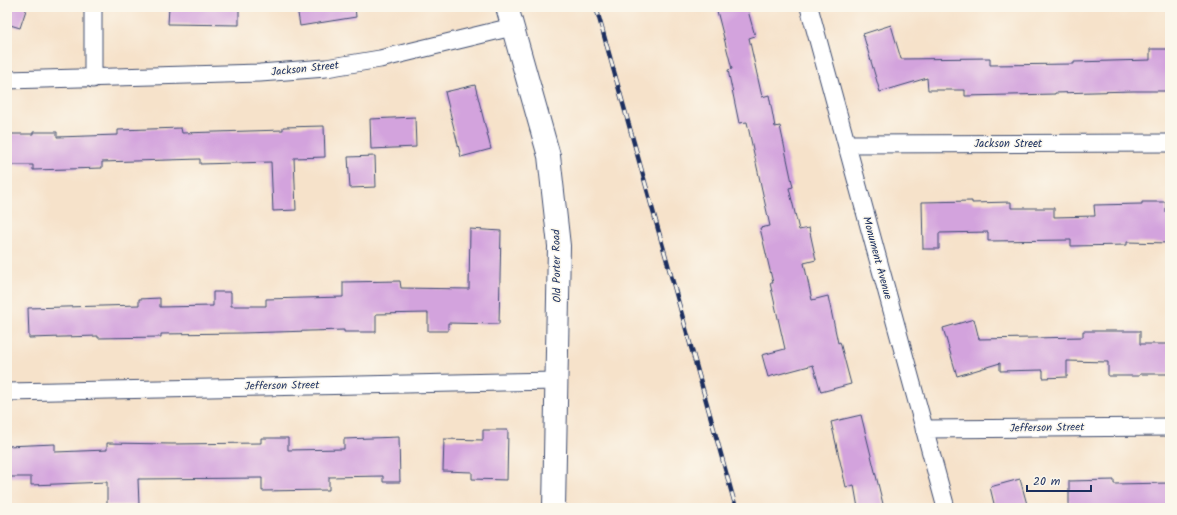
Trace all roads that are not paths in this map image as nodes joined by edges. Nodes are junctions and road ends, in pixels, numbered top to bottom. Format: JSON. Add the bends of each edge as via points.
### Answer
{"nodes":[{"id":1,"x":93,"y":7,"type":"edge"},
{"id":2,"x":809,"y":7,"type":"edge"},
{"id":3,"x":510,"y":17,"type":"edge"},
{"id":4,"x":93,"y":79,"type":"junction"},
{"id":5,"x":7,"y":80,"type":"edge"},
{"id":6,"x":1170,"y":143,"type":"edge"},
{"id":7,"x":847,"y":144,"type":"junction"},
{"id":8,"x":557,"y":381,"type":"junction"},
{"id":9,"x":7,"y":392,"type":"edge"},
{"id":10,"x":1170,"y":427,"type":"edge"},
{"id":11,"x":924,"y":429,"type":"junction"},
{"id":12,"x":554,"y":508,"type":"edge"},
{"id":13,"x":946,"y":508,"type":"edge"}],
"edges":[{"from":1,"to":4,"type":"street"},
{"from":2,"to":7,"type":"street","name":"Monument Avenue"},
{"from":3,"to":4,"type":"street","name":"Jackson Street","via":[[380,58],[326,68]]},
{"from":3,"to":8,"type":"street","name":"Old Porter Road","via":[[549,156],[559,246]]},
{"from":4,"to":5,"type":"street","name":"Jackson Street"},
{"from":6,"to":7,"type":"street","name":"Jackson Street"},
{"from":7,"to":11,"type":"street","name":"Monument Avenue"},
{"from":8,"to":9,"type":"street","name":"Jefferson Street"},
{"from":8,"to":12,"type":"street","name":"Old Porter Road"},
{"from":10,"to":11,"type":"street","name":"Jefferson Street"},
{"from":11,"to":13,"type":"street","name":"Monument Avenue"}]}
